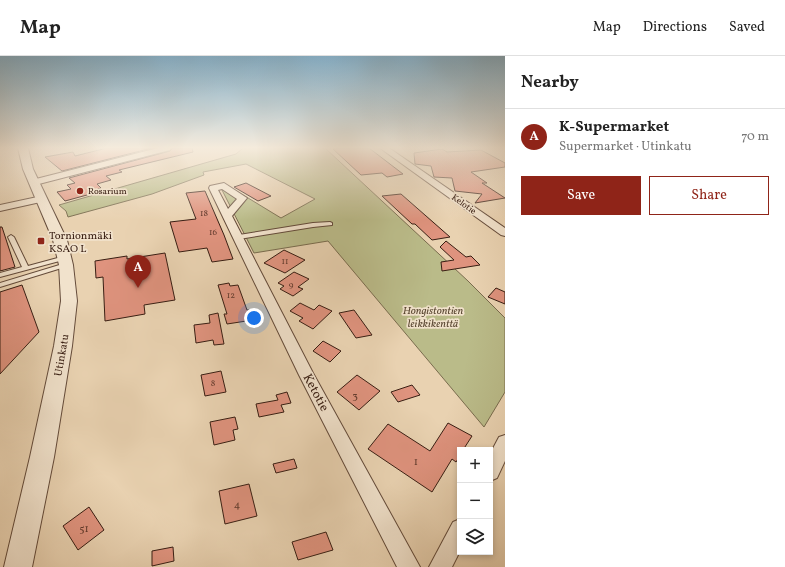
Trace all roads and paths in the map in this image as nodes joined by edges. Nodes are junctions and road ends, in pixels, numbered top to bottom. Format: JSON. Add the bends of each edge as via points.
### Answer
{"nodes":[{"id":1,"x":30,"y":172,"type":"edge"},
{"id":2,"x":95,"y":172,"type":"edge"},
{"id":3,"x":418,"y":172,"type":"edge"},
{"id":4,"x":38,"y":191,"type":"junction"},
{"id":5,"x":0,"y":208,"type":"edge"},
{"id":6,"x":227,"y":216,"type":"dead end"},
{"id":7,"x":330,"y":224,"type":"dead end"},
{"id":8,"x":505,"y":233,"type":"edge"},
{"id":9,"x":11,"y":237,"type":"dead end"},
{"id":10,"x":239,"y":237,"type":"junction"},
{"id":11,"x":66,"y":262,"type":"junction"},
{"id":12,"x":26,"y":268,"type":"junction"},
{"id":13,"x":0,"y":275,"type":"edge"},
{"id":14,"x":0,"y":286,"type":"edge"},
{"id":15,"x":505,"y":443,"type":"edge"},
{"id":16,"x":493,"y":466,"type":"edge"},
{"id":17,"x":457,"y":535,"type":"edge"},
{"id":18,"x":18,"y":567,"type":"edge"},
{"id":19,"x":409,"y":567,"type":"edge"},
{"id":20,"x":440,"y":567,"type":"edge"}],
"edges":[{"from":1,"to":4,"type":"street","name":"Utinkatu"},
{"from":2,"to":4,"type":"street"},
{"from":3,"to":8,"type":"street","name":"Kelotie"},
{"from":4,"to":5,"type":"street"},
{"from":4,"to":11,"type":"street","name":"Utinkatu","via":[[60,240]]},
{"from":6,"to":10,"type":"street","name":"Ketotie"},
{"from":7,"to":10,"type":"lane"},
{"from":9,"to":12,"type":"lane"},
{"from":10,"to":19,"type":"street","name":"Ketotie","via":[[274,310]]},
{"from":11,"to":12,"type":"lane"},
{"from":11,"to":14,"type":"lane"},
{"from":11,"to":18,"type":"street","name":"Utinkatu","via":[[69,301],[63,346]]},
{"from":12,"to":13,"type":"lane"},
{"from":15,"to":16,"type":"street"},
{"from":17,"to":20,"type":"street"}]}
